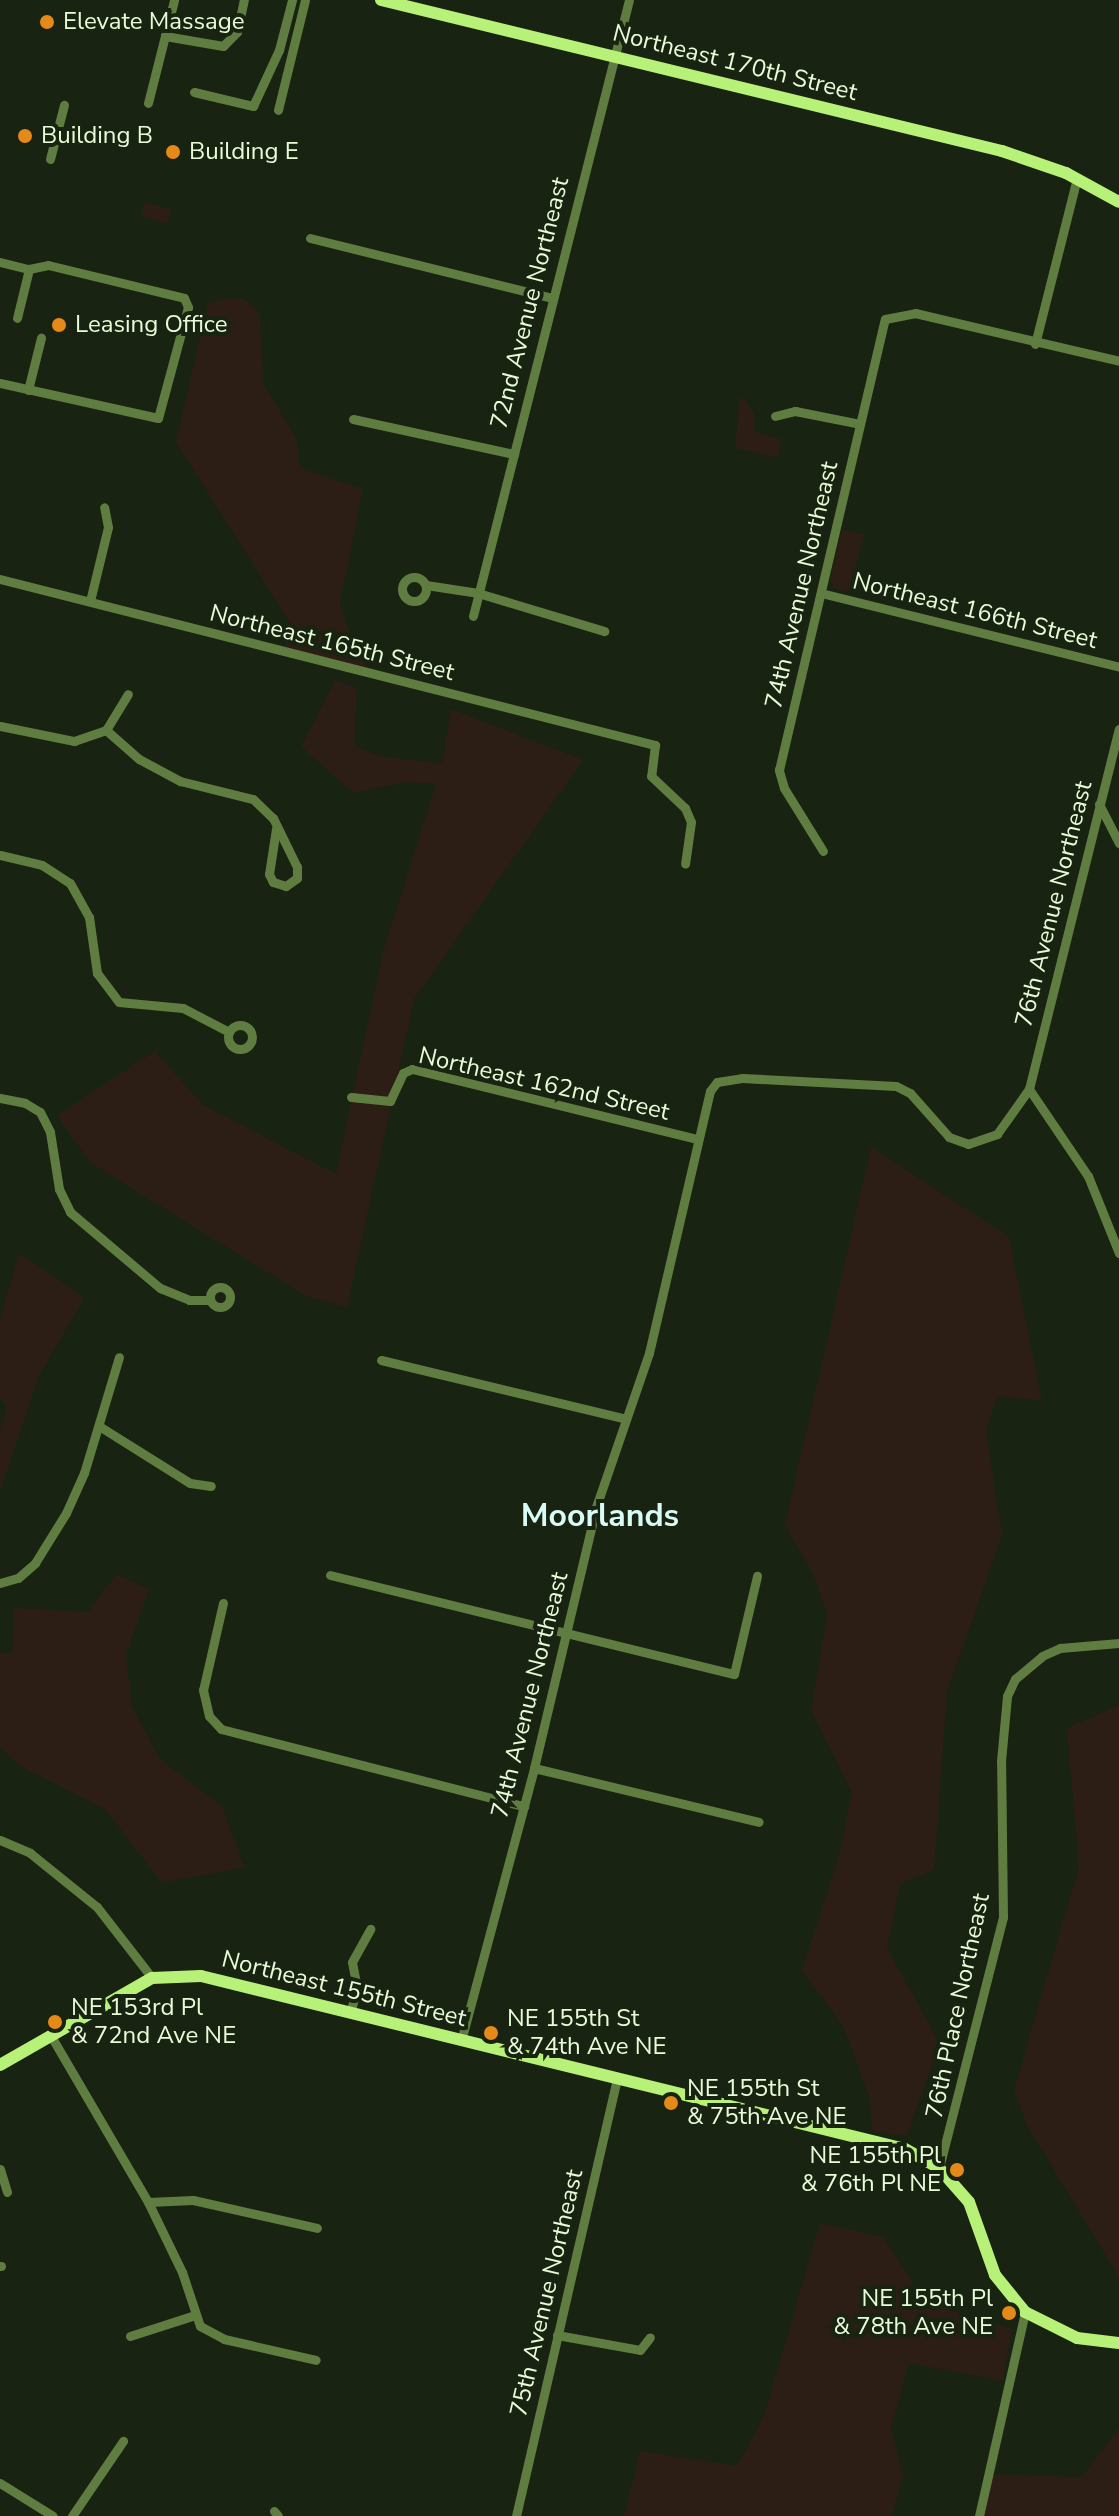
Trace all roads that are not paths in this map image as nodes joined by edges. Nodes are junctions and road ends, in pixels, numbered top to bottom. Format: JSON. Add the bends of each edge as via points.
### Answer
{"nodes":[{"id":1,"x":174,"y":0,"type":"edge"},
{"id":2,"x":244,"y":0,"type":"edge"},
{"id":3,"x":292,"y":0,"type":"edge"},
{"id":4,"x":305,"y":0,"type":"edge"},
{"id":5,"x":381,"y":0,"type":"edge"},
{"id":6,"x":629,"y":0,"type":"edge"},
{"id":7,"x":165,"y":36,"type":"junction"},
{"id":8,"x":615,"y":56,"type":"junction"},
{"id":9,"x":194,"y":92,"type":"dead end"},
{"id":10,"x":148,"y":103,"type":"dead end"},
{"id":11,"x":64,"y":105,"type":"dead end"},
{"id":12,"x":278,"y":110,"type":"dead end"},
{"id":13,"x":50,"y":159,"type":"dead end"},
{"id":14,"x":1077,"y":178,"type":"junction"},
{"id":15,"x":1119,"y":202,"type":"edge"},
{"id":16,"x":310,"y":238,"type":"dead end"},
{"id":17,"x":0,"y":262,"type":"edge"},
{"id":18,"x":29,"y":269,"type":"junction"},
{"id":19,"x":552,"y":298,"type":"junction"},
{"id":20,"x":17,"y":318,"type":"dead end"},
{"id":21,"x":41,"y":338,"type":"dead end"},
{"id":22,"x":1035,"y":344,"type":"junction"},
{"id":23,"x":1119,"y":361,"type":"edge"},
{"id":24,"x":0,"y":383,"type":"edge"},
{"id":25,"x":28,"y":390,"type":"junction"},
{"id":26,"x":775,"y":416,"type":"dead end"},
{"id":27,"x":353,"y":419,"type":"dead end"},
{"id":28,"x":860,"y":424,"type":"junction"},
{"id":29,"x":514,"y":454,"type":"junction"},
{"id":30,"x":104,"y":507,"type":"dead end"},
{"id":31,"x":0,"y":579,"type":"edge"},
{"id":32,"x":426,"y":585,"type":"dead end"},
{"id":33,"x":478,"y":593,"type":"junction"},
{"id":34,"x":821,"y":593,"type":"junction"},
{"id":35,"x":90,"y":601,"type":"junction"},
{"id":36,"x":473,"y":616,"type":"dead end"},
{"id":37,"x":604,"y":631,"type":"dead end"},
{"id":38,"x":1119,"y":667,"type":"edge"},
{"id":39,"x":128,"y":694,"type":"dead end"},
{"id":40,"x":0,"y":726,"type":"edge"},
{"id":41,"x":1119,"y":729,"type":"edge"},
{"id":42,"x":106,"y":730,"type":"junction"},
{"id":43,"x":1099,"y":804,"type":"junction"},
{"id":44,"x":276,"y":829,"type":"junction"},
{"id":45,"x":1119,"y":843,"type":"edge"},
{"id":46,"x":823,"y":851,"type":"dead end"},
{"id":47,"x":0,"y":855,"type":"edge"},
{"id":48,"x":685,"y":864,"type":"dead end"},
{"id":49,"x":229,"y":1032,"type":"dead end"},
{"id":50,"x":1029,"y":1089,"type":"junction"},
{"id":51,"x":351,"y":1097,"type":"dead end"},
{"id":52,"x":0,"y":1098,"type":"edge"},
{"id":53,"x":698,"y":1139,"type":"junction"},
{"id":54,"x":1119,"y":1253,"type":"edge"},
{"id":55,"x":210,"y":1300,"type":"dead end"},
{"id":56,"x":119,"y":1357,"type":"dead end"},
{"id":57,"x":381,"y":1360,"type":"dead end"},
{"id":58,"x":623,"y":1418,"type":"junction"},
{"id":59,"x":99,"y":1426,"type":"junction"},
{"id":60,"x":211,"y":1486,"type":"dead end"},
{"id":61,"x":330,"y":1575,"type":"dead end"},
{"id":62,"x":757,"y":1576,"type":"dead end"},
{"id":63,"x":0,"y":1583,"type":"edge"},
{"id":64,"x":223,"y":1603,"type":"dead end"},
{"id":65,"x":565,"y":1636,"type":"junction"},
{"id":66,"x":1119,"y":1643,"type":"edge"},
{"id":67,"x":534,"y":1768,"type":"junction"},
{"id":68,"x":524,"y":1806,"type":"junction"},
{"id":69,"x":759,"y":1822,"type":"dead end"},
{"id":70,"x":0,"y":1840,"type":"edge"},
{"id":71,"x":370,"y":1929,"type":"dead end"},
{"id":72,"x":152,"y":1978,"type":"junction"},
{"id":73,"x":350,"y":2013,"type":"junction"},
{"id":74,"x":51,"y":2036,"type":"junction"},
{"id":75,"x":461,"y":2041,"type":"junction"},
{"id":76,"x":0,"y":2065,"type":"edge"},
{"id":77,"x":617,"y":2080,"type":"junction"},
{"id":78,"x":939,"y":2168,"type":"junction"},
{"id":79,"x":0,"y":2169,"type":"edge"},
{"id":80,"x":7,"y":2192,"type":"dead end"},
{"id":81,"x":148,"y":2202,"type":"junction"},
{"id":82,"x":317,"y":2228,"type":"dead end"},
{"id":83,"x":1025,"y":2312,"type":"junction"},
{"id":84,"x":195,"y":2315,"type":"junction"},
{"id":85,"x":557,"y":2335,"type":"junction"},
{"id":86,"x":130,"y":2336,"type":"dead end"},
{"id":87,"x":650,"y":2337,"type":"dead end"},
{"id":88,"x":1119,"y":2343,"type":"edge"},
{"id":89,"x":316,"y":2360,"type":"dead end"},
{"id":90,"x":123,"y":2441,"type":"dead end"},
{"id":91,"x":0,"y":2483,"type":"edge"},
{"id":92,"x":53,"y":2516,"type":"edge"},
{"id":93,"x":72,"y":2516,"type":"edge"},
{"id":94,"x":516,"y":2516,"type":"edge"},
{"id":95,"x":979,"y":2516,"type":"edge"}],
"edges":[{"from":1,"to":7,"type":"street"},
{"from":2,"to":7,"type":"street","via":[[237,32],[223,46]]},
{"from":3,"to":9,"type":"street","via":[[279,50],[253,106]]},
{"from":4,"to":12,"type":"street"},
{"from":5,"to":8,"type":"street","name":"Northeast 170th Street"},
{"from":6,"to":8,"type":"street","name":"72nd Avenue Northeast"},
{"from":7,"to":10,"type":"street"},
{"from":8,"to":14,"type":"street","name":"Northeast 170th Street","via":[[1002,151]]},
{"from":8,"to":19,"type":"street","name":"72nd Avenue Northeast"},
{"from":11,"to":13,"type":"street"},
{"from":14,"to":15,"type":"street","name":"Northeast 170th Street"},
{"from":14,"to":22,"type":"street"},
{"from":16,"to":19,"type":"street"},
{"from":17,"to":18,"type":"street"},
{"from":18,"to":20,"type":"street"},
{"from":18,"to":25,"type":"street","via":[[48,265],[184,298],[188,307],[158,418]]},
{"from":19,"to":29,"type":"street","name":"72nd Avenue Northeast"},
{"from":21,"to":25,"type":"street"},
{"from":22,"to":23,"type":"street"},
{"from":22,"to":28,"type":"street","name":"74th Avenue Northeast","via":[[915,313],[885,319]]},
{"from":24,"to":25,"type":"street"},
{"from":26,"to":28,"type":"street","via":[[795,411]]},
{"from":27,"to":29,"type":"street"},
{"from":28,"to":34,"type":"street","name":"74th Avenue Northeast"},
{"from":29,"to":33,"type":"street","name":"72nd Avenue Northeast"},
{"from":30,"to":35,"type":"street","via":[[108,527]]},
{"from":31,"to":35,"type":"street","name":"Northeast 165th Street"},
{"from":32,"to":33,"type":"street"},
{"from":33,"to":36,"type":"street","name":"72nd Avenue Northeast"},
{"from":33,"to":37,"type":"street"},
{"from":34,"to":38,"type":"street","name":"Northeast 166th Street"},
{"from":34,"to":46,"type":"street","name":"74th Avenue Northeast","via":[[779,770],[784,788]]},
{"from":35,"to":48,"type":"street","name":"Northeast 165th Street","via":[[655,745],[651,776],[685,808],[691,822]]},
{"from":39,"to":42,"type":"street"},
{"from":40,"to":42,"type":"street","via":[[74,741]]},
{"from":41,"to":43,"type":"street","name":"76th Avenue Northeast"},
{"from":42,"to":44,"type":"street","via":[[139,759],[180,781],[253,799],[273,818]]},
{"from":43,"to":45,"type":"street"},
{"from":43,"to":50,"type":"street","name":"76th Avenue Northeast"},
{"from":44,"to":44,"type":"street","via":[[269,874],[273,882],[286,886],[299,872]]},
{"from":47,"to":49,"type":"street","via":[[55,872],[81,897],[97,973],[119,1002],[183,1008]]},
{"from":50,"to":53,"type":"street","name":"74th Avenue Northeast","via":[[997,1134],[968,1144],[949,1137],[910,1093],[896,1086],[770,1078],[717,1082]]},
{"from":50,"to":54,"type":"street","via":[[1088,1176]]},
{"from":51,"to":53,"type":"street","name":"Northeast 162nd Street","via":[[390,1101],[403,1073],[412,1069]]},
{"from":52,"to":55,"type":"street","via":[[40,1112],[70,1212],[160,1288],[189,1300]]},
{"from":53,"to":58,"type":"street","name":"74th Avenue Northeast","via":[[649,1353]]},
{"from":56,"to":59,"type":"street"},
{"from":57,"to":58,"type":"street"},
{"from":58,"to":65,"type":"street","name":"74th Avenue Northeast"},
{"from":59,"to":60,"type":"street","via":[[190,1483]]},
{"from":59,"to":63,"type":"street","via":[[66,1513],[43,1551],[18,1578]]},
{"from":61,"to":65,"type":"street"},
{"from":62,"to":65,"type":"street","via":[[734,1674]]},
{"from":64,"to":68,"type":"street","via":[[203,1690],[209,1716],[221,1729]]},
{"from":65,"to":67,"type":"street","name":"74th Avenue Northeast"},
{"from":66,"to":78,"type":"street","name":"76th Place Northeast","via":[[1060,1648],[1042,1656],[1015,1679],[1007,1696],[1001,1761],[1003,1917]]},
{"from":67,"to":68,"type":"street","name":"74th Avenue Northeast"},
{"from":67,"to":69,"type":"street"},
{"from":68,"to":75,"type":"street","name":"74th Avenue Northeast"},
{"from":70,"to":72,"type":"street","via":[[30,1853],[97,1907]]},
{"from":71,"to":73,"type":"street","via":[[352,1962],[357,1988]]},
{"from":72,"to":73,"type":"street","name":"Northeast 155th Street","via":[[201,1976]]},
{"from":72,"to":74,"type":"street"},
{"from":73,"to":75,"type":"street","name":"Northeast 155th Street"},
{"from":74,"to":76,"type":"street"},
{"from":74,"to":81,"type":"street"},
{"from":75,"to":77,"type":"street","name":"Northeast 155th Street"},
{"from":77,"to":78,"type":"street","name":"Northeast 155th Street","via":[[905,2149]]},
{"from":77,"to":85,"type":"street","name":"75th Avenue Northeast"},
{"from":78,"to":83,"type":"street","name":"Northeast 155th Street","via":[[969,2202],[995,2275]]},
{"from":79,"to":80,"type":"street"},
{"from":81,"to":82,"type":"street","via":[[193,2200]]},
{"from":81,"to":84,"type":"street","via":[[182,2272]]},
{"from":83,"to":88,"type":"street","via":[[1077,2338]]},
{"from":83,"to":95,"type":"street"},
{"from":84,"to":86,"type":"street"},
{"from":84,"to":89,"type":"street","via":[[200,2326],[224,2339]]},
{"from":85,"to":87,"type":"street","via":[[640,2350]]},
{"from":85,"to":94,"type":"street","name":"75th Avenue Northeast"},
{"from":90,"to":93,"type":"street"},
{"from":91,"to":92,"type":"street"}]}
